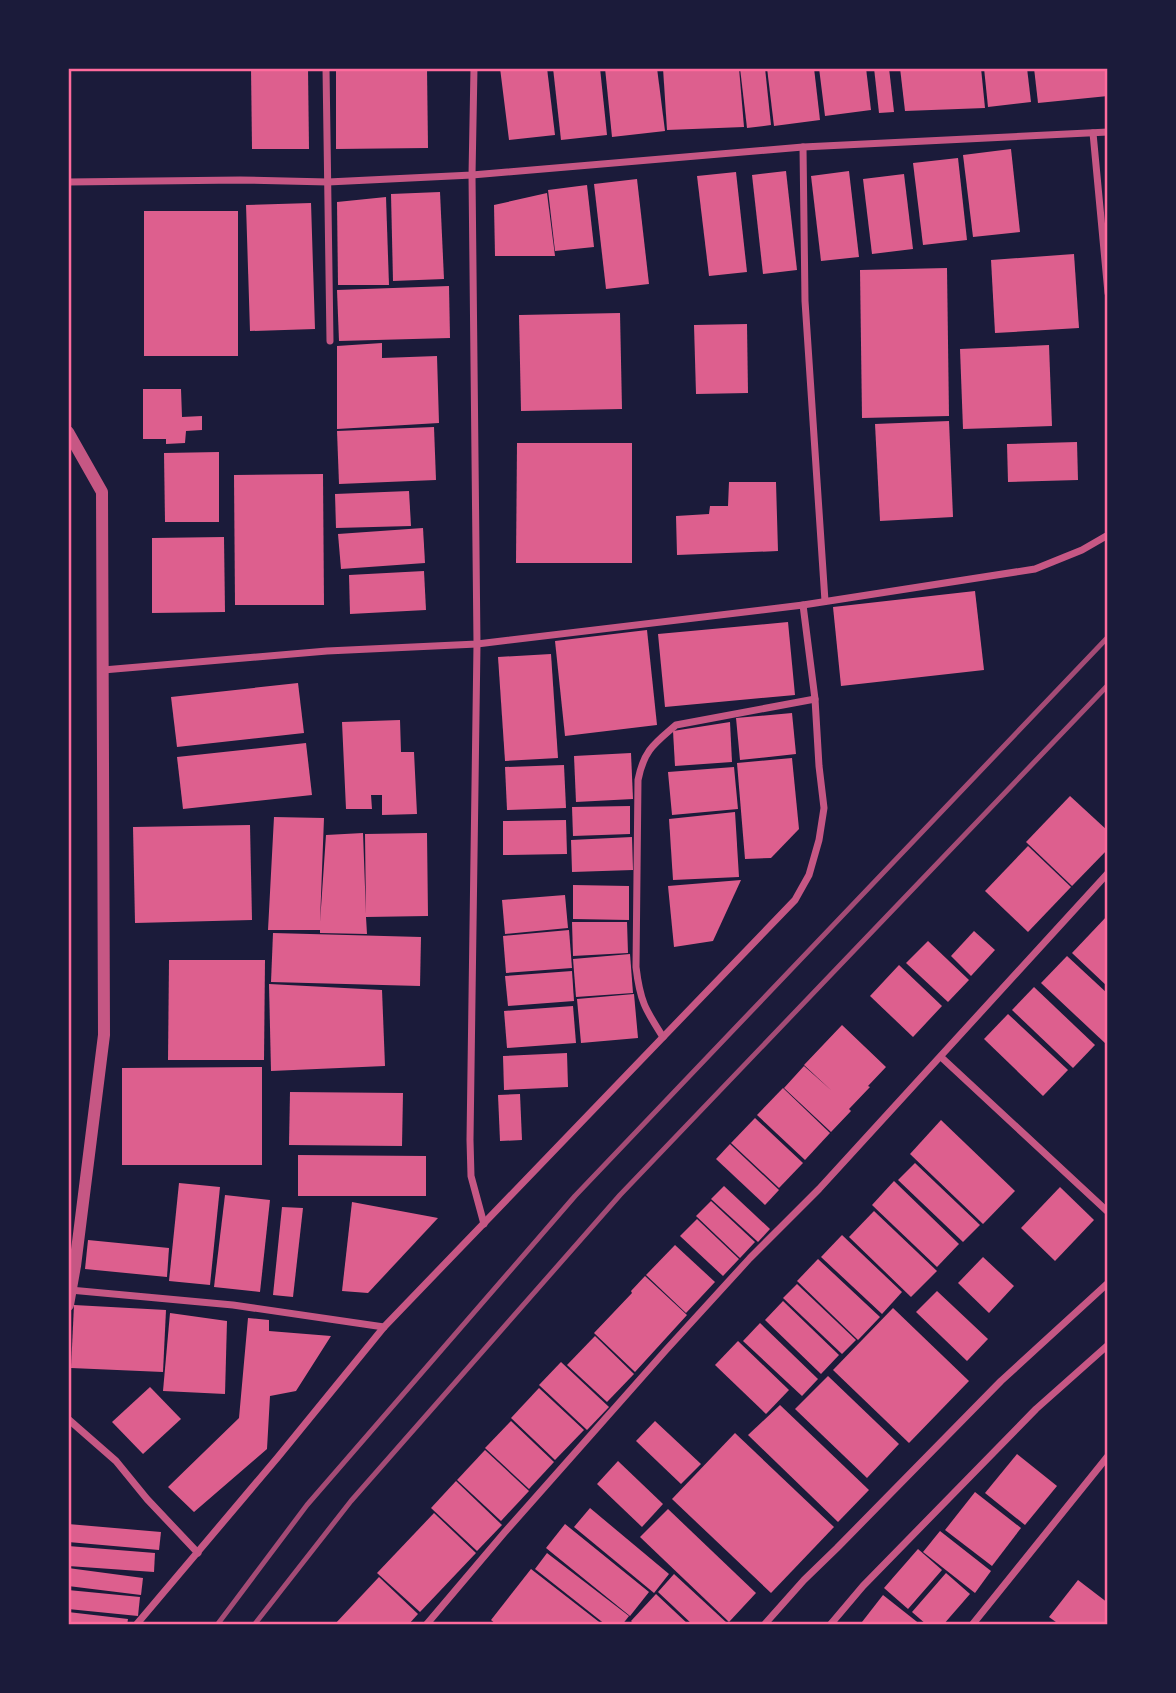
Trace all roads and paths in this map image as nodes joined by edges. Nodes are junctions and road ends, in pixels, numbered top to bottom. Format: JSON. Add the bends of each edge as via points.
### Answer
{"nodes":[{"id":1,"x":326,"y":68,"type":"edge"},
{"id":2,"x":474,"y":68,"type":"edge"},
{"id":3,"x":1108,"y":132,"type":"edge"},
{"id":4,"x":1093,"y":133,"type":"junction"},
{"id":5,"x":803,"y":147,"type":"junction"},
{"id":6,"x":472,"y":175,"type":"junction"},
{"id":7,"x":68,"y":182,"type":"edge"},
{"id":8,"x":328,"y":182,"type":"junction"},
{"id":9,"x":1108,"y":293,"type":"edge"},
{"id":10,"x":330,"y":341,"type":"dead end"},
{"id":11,"x":68,"y":432,"type":"edge"},
{"id":12,"x":1108,"y":535,"type":"edge"},
{"id":13,"x":825,"y":601,"type":"junction"},
{"id":14,"x":803,"y":605,"type":"junction"},
{"id":15,"x":477,"y":643,"type":"junction"},
{"id":16,"x":103,"y":670,"type":"junction"},
{"id":17,"x":815,"y":699,"type":"junction"},
{"id":18,"x":1108,"y":873,"type":"edge"},
{"id":19,"x":663,"y":1037,"type":"junction"},
{"id":20,"x":941,"y":1057,"type":"junction"},
{"id":21,"x":1108,"y":1212,"type":"edge"},
{"id":22,"x":484,"y":1224,"type":"junction"},
{"id":23,"x":1108,"y":1283,"type":"edge"},
{"id":24,"x":70,"y":1290,"type":"edge"},
{"id":25,"x":68,"y":1305,"type":"edge"},
{"id":26,"x":384,"y":1327,"type":"junction"},
{"id":27,"x":1108,"y":1345,"type":"edge"},
{"id":28,"x":68,"y":1419,"type":"edge"},
{"id":29,"x":1108,"y":1456,"type":"edge"},
{"id":30,"x":198,"y":1553,"type":"junction"},
{"id":31,"x":136,"y":1625,"type":"edge"},
{"id":32,"x":426,"y":1625,"type":"edge"},
{"id":33,"x":764,"y":1625,"type":"edge"},
{"id":34,"x":830,"y":1625,"type":"edge"},
{"id":35,"x":972,"y":1625,"type":"edge"}],
"edges":[{"from":1,"to":8,"type":"street"},
{"from":2,"to":6,"type":"street"},
{"from":3,"to":4,"type":"street"},
{"from":4,"to":5,"type":"street"},
{"from":4,"to":9,"type":"street"},
{"from":5,"to":6,"type":"street"},
{"from":5,"to":13,"type":"street","via":[[805,301]]},
{"from":6,"to":8,"type":"street"},
{"from":6,"to":15,"type":"street"},
{"from":7,"to":8,"type":"street"},
{"from":8,"to":10,"type":"street"},
{"from":11,"to":16,"type":"street","via":[[102,492]]},
{"from":12,"to":13,"type":"street","via":[[1035,569]]},
{"from":13,"to":14,"type":"street"},
{"from":14,"to":15,"type":"street"},
{"from":14,"to":17,"type":"street"},
{"from":15,"to":16,"type":"street"},
{"from":15,"to":22,"type":"street","via":[[470,1140],[471,1176]]},
{"from":16,"to":24,"type":"street","via":[[104,1035]]},
{"from":17,"to":19,"type":"street","via":[[824,808],[809,875],[795,900]]},
{"from":17,"to":19,"type":"street","via":[[676,725],[648,751],[642,763],[636,967],[645,1009]]},
{"from":18,"to":20,"type":"street"},
{"from":19,"to":22,"type":"street"},
{"from":20,"to":21,"type":"street"},
{"from":20,"to":32,"type":"street","via":[[675,1339]]},
{"from":22,"to":26,"type":"street"},
{"from":23,"to":33,"type":"street","via":[[1001,1381]]},
{"from":24,"to":25,"type":"street"},
{"from":24,"to":26,"type":"street","via":[[233,1305]]},
{"from":26,"to":30,"type":"street"},
{"from":27,"to":34,"type":"street","via":[[1036,1409]]},
{"from":28,"to":30,"type":"street","via":[[116,1461]]},
{"from":29,"to":35,"type":"street"},
{"from":30,"to":31,"type":"street"}]}
